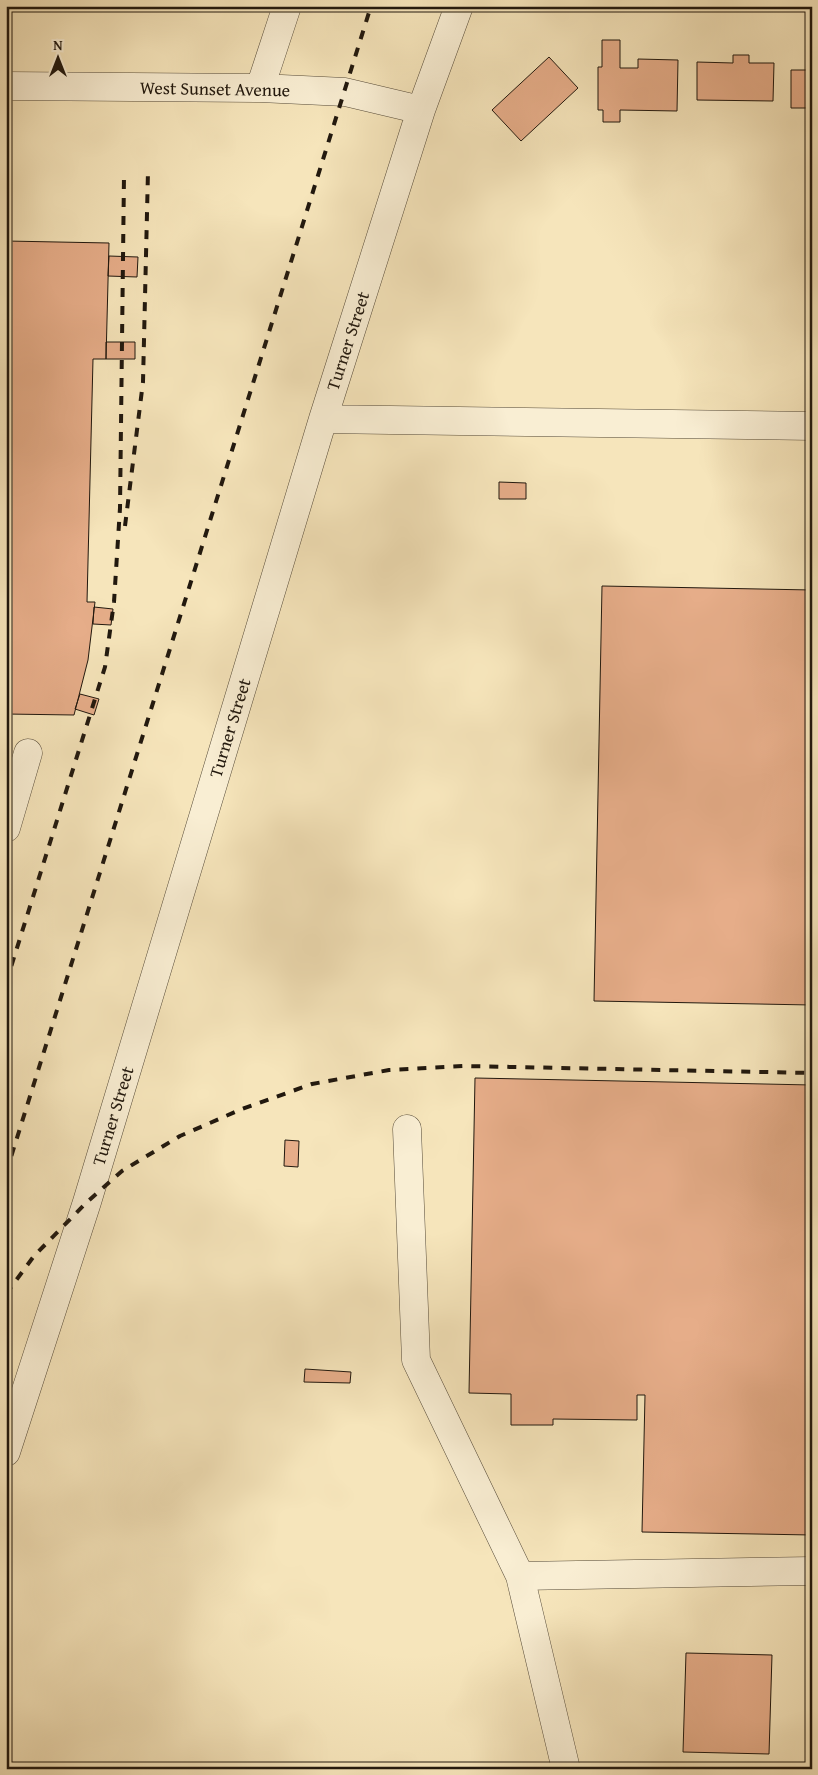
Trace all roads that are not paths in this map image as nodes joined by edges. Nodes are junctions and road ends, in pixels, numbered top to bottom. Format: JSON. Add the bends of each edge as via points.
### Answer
{"nodes":[{"id":1,"x":287,"y":6,"type":"edge"},
{"id":2,"x":459,"y":6,"type":"edge"},
{"id":3,"x":6,"y":86,"type":"edge"},
{"id":4,"x":260,"y":88,"type":"junction"},
{"id":5,"x":421,"y":110,"type":"junction"},
{"id":6,"x":323,"y":419,"type":"junction"},
{"id":7,"x":812,"y":426,"type":"edge"},
{"id":8,"x":28,"y":753,"type":"dead end"},
{"id":9,"x":6,"y":828,"type":"edge"},
{"id":10,"x":407,"y":1129,"type":"dead end"},
{"id":11,"x":6,"y":1452,"type":"edge"},
{"id":12,"x":812,"y":1571,"type":"edge"},
{"id":13,"x":520,"y":1576,"type":"junction"},
{"id":14,"x":566,"y":1769,"type":"edge"}],
"edges":[{"from":1,"to":4,"type":"street"},
{"from":2,"to":5,"type":"street","name":"Turner Street"},
{"from":3,"to":4,"type":"street","name":"West Sunset Avenue"},
{"from":4,"to":5,"type":"street","name":"West Sunset Avenue","via":[[345,92]]},
{"from":5,"to":6,"type":"street","name":"Turner Street"},
{"from":6,"to":7,"type":"street"},
{"from":6,"to":11,"type":"street","name":"Turner Street","via":[[90,1193]]},
{"from":8,"to":9,"type":"street"},
{"from":10,"to":13,"type":"street","via":[[416,1360]]},
{"from":12,"to":13,"type":"street"},
{"from":13,"to":14,"type":"street"}]}
